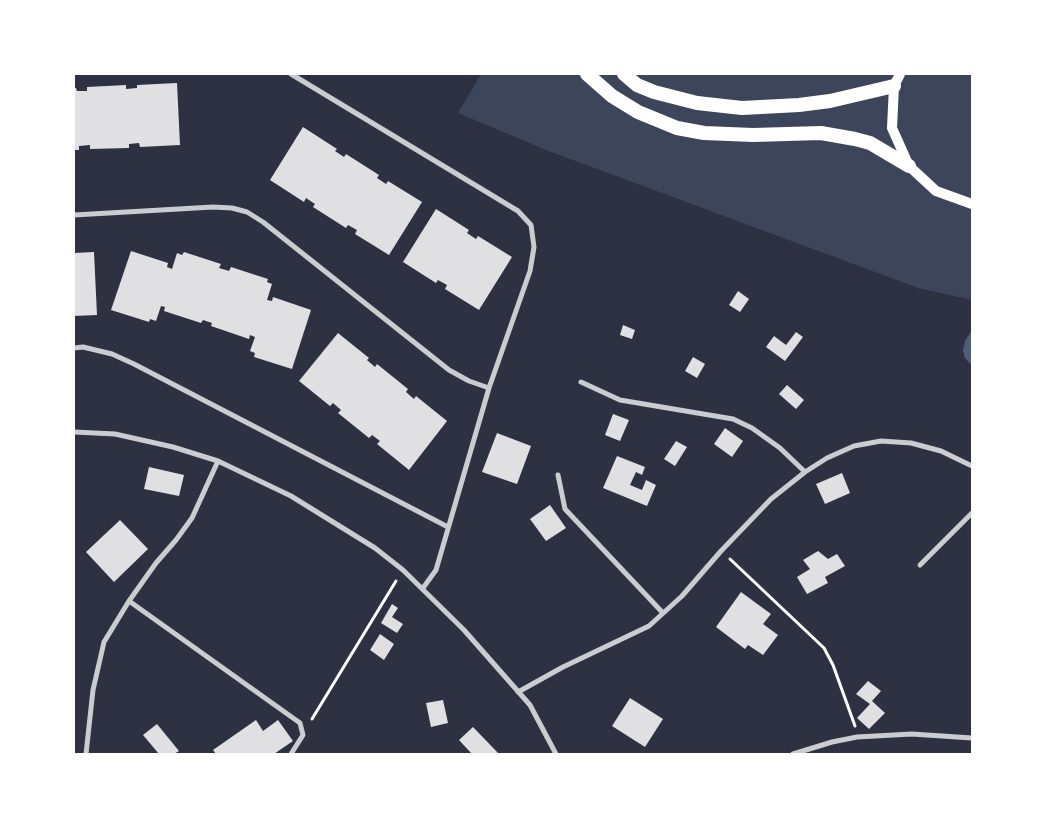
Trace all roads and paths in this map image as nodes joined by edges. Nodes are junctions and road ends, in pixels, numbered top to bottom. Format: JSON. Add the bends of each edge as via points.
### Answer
{"nodes":[{"id":1,"x":291,"y":74,"type":"edge"},
{"id":2,"x":586,"y":74,"type":"edge"},
{"id":3,"x":624,"y":74,"type":"edge"},
{"id":4,"x":897,"y":80,"type":"edge"},
{"id":5,"x":909,"y":166,"type":"junction"},
{"id":6,"x":972,"y":204,"type":"edge"},
{"id":7,"x":74,"y":215,"type":"edge"},
{"id":8,"x":74,"y":348,"type":"edge"},
{"id":9,"x":581,"y":382,"type":"dead end"},
{"id":10,"x":489,"y":388,"type":"junction"},
{"id":11,"x":74,"y":432,"type":"edge"},
{"id":12,"x":218,"y":460,"type":"junction"},
{"id":13,"x":972,"y":466,"type":"edge"},
{"id":14,"x":804,"y":472,"type":"junction"},
{"id":15,"x":558,"y":475,"type":"dead end"},
{"id":16,"x":972,"y":513,"type":"edge"},
{"id":17,"x":448,"y":527,"type":"junction"},
{"id":18,"x":721,"y":551,"type":"junction"},
{"id":19,"x":920,"y":565,"type":"dead end"},
{"id":20,"x":403,"y":570,"type":"junction"},
{"id":21,"x":423,"y":588,"type":"junction"},
{"id":22,"x":129,"y":600,"type":"junction"},
{"id":23,"x":662,"y":613,"type":"junction"},
{"id":24,"x":518,"y":692,"type":"junction"},
{"id":25,"x":303,"y":735,"type":"junction"},
{"id":26,"x":857,"y":737,"type":"junction"},
{"id":27,"x":972,"y":738,"type":"edge"},
{"id":28,"x":86,"y":754,"type":"edge"},
{"id":29,"x":291,"y":754,"type":"edge"},
{"id":30,"x":556,"y":754,"type":"edge"},
{"id":31,"x":793,"y":754,"type":"edge"}],
"edges":[{"from":1,"to":10,"type":"street","via":[[518,211],[531,225],[534,247],[530,271]]},
{"from":2,"to":5,"type":"highway","via":[[638,112],[677,128],[704,133],[821,133],[855,138]]},
{"from":3,"to":4,"type":"highway","via":[[637,85],[654,92],[697,103],[742,108],[830,101]]},
{"from":4,"to":5,"type":"main road","via":[[892,128]]},
{"from":5,"to":6,"type":"main road","via":[[936,191]]},
{"from":7,"to":10,"type":"street","via":[[213,207],[247,212],[449,370]]},
{"from":8,"to":17,"type":"street","via":[[112,354],[134,364]]},
{"from":9,"to":14,"type":"street","via":[[620,400],[734,419],[780,448]]},
{"from":10,"to":17,"type":"street"},
{"from":11,"to":12,"type":"street","via":[[115,434]]},
{"from":12,"to":20,"type":"street","via":[[291,496],[376,548]]},
{"from":12,"to":22,"type":"street","via":[[192,518]]},
{"from":13,"to":14,"type":"street","via":[[941,451],[911,443],[882,441],[854,446]]},
{"from":14,"to":18,"type":"street","via":[[771,499]]},
{"from":15,"to":23,"type":"street","via":[[565,508]]},
{"from":16,"to":19,"type":"street"},
{"from":17,"to":21,"type":"street","via":[[436,570]]},
{"from":18,"to":23,"type":"street","via":[[682,596]]},
{"from":18,"to":26,"type":"path","via":[[824,648],[851,713]]},
{"from":20,"to":21,"type":"street"},
{"from":20,"to":25,"type":"path"},
{"from":21,"to":24,"type":"street"},
{"from":22,"to":25,"type":"street","via":[[300,723]]},
{"from":22,"to":28,"type":"street","via":[[104,642],[93,690]]},
{"from":23,"to":24,"type":"street","via":[[649,626]]},
{"from":24,"to":30,"type":"street","via":[[530,705]]},
{"from":25,"to":29,"type":"street"},
{"from":26,"to":27,"type":"street","via":[[912,734]]},
{"from":26,"to":31,"type":"street"}]}
